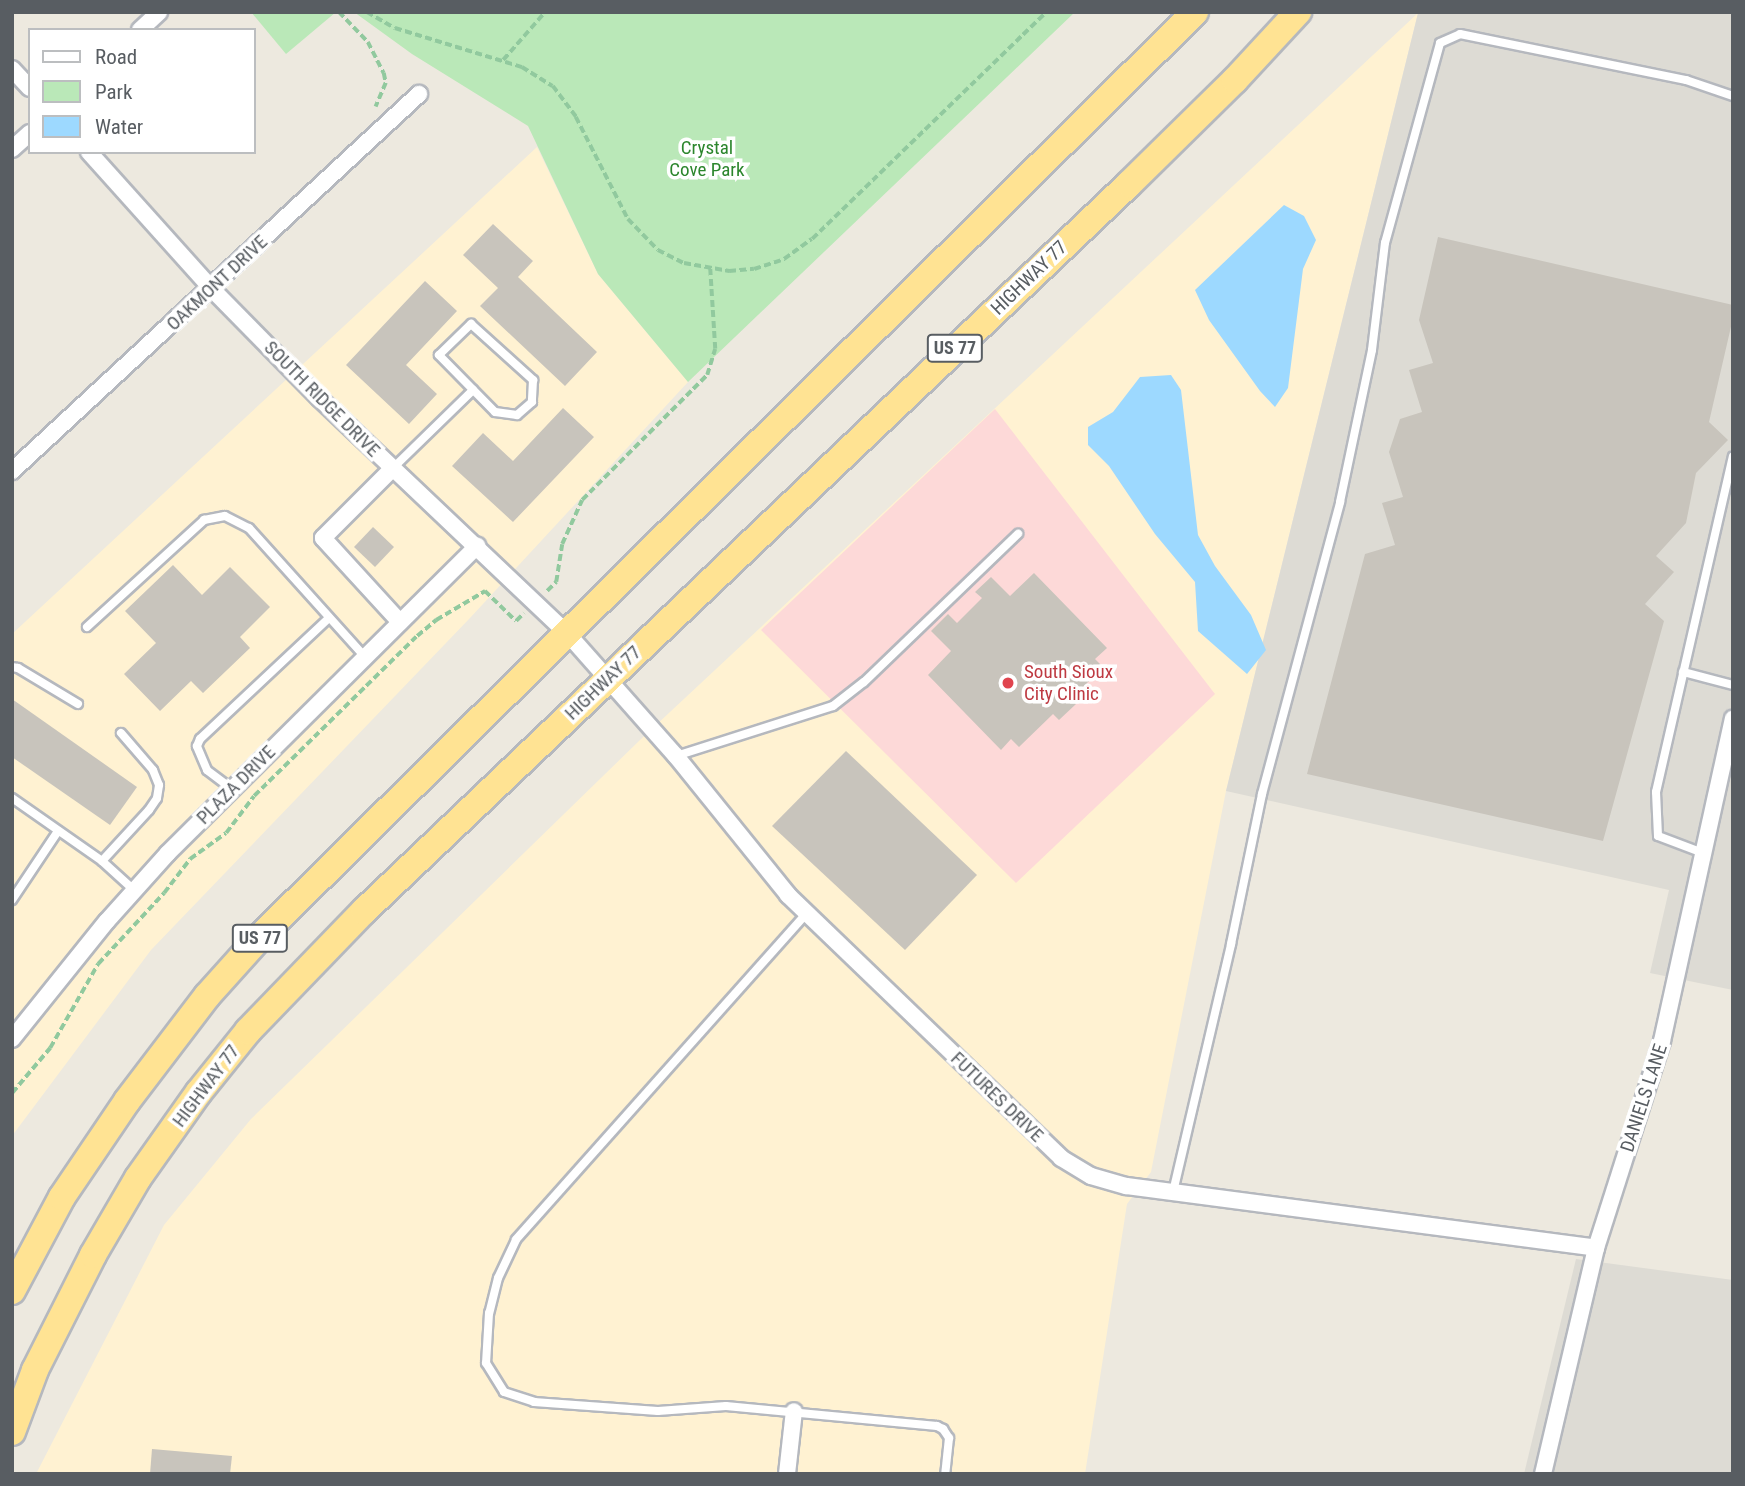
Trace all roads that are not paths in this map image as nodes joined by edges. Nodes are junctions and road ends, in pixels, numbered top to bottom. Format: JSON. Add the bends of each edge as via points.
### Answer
{"nodes":[{"id":1,"x":159,"y":12,"type":"edge"},
{"id":2,"x":1195,"y":12,"type":"edge"},
{"id":3,"x":1298,"y":12,"type":"edge"},
{"id":4,"x":142,"y":28,"type":"edge"},
{"id":5,"x":12,"y":69,"type":"edge"},
{"id":6,"x":28,"y":86,"type":"edge"},
{"id":7,"x":419,"y":94,"type":"dead end"},
{"id":8,"x":1733,"y":96,"type":"edge"},
{"id":9,"x":28,"y":135,"type":"edge"},
{"id":10,"x":12,"y":149,"type":"edge"},
{"id":11,"x":91,"y":154,"type":"edge"},
{"id":12,"x":212,"y":289,"type":"junction"},
{"id":13,"x":473,"y":390,"type":"junction"},
{"id":14,"x":1733,"y":457,"type":"edge"},
{"id":15,"x":393,"y":468,"type":"junction"},
{"id":16,"x":12,"y":471,"type":"edge"},
{"id":17,"x":1018,"y":534,"type":"dead end"},
{"id":18,"x":477,"y":546,"type":"junction"},
{"id":19,"x":329,"y":618,"type":"junction"},
{"id":20,"x":400,"y":622,"type":"junction"},
{"id":21,"x":87,"y":627,"type":"dead end"},
{"id":22,"x":567,"y":634,"type":"junction"},
{"id":23,"x":365,"y":657,"type":"junction"},
{"id":24,"x":12,"y":667,"type":"edge"},
{"id":25,"x":1683,"y":671,"type":"junction"},
{"id":26,"x":607,"y":679,"type":"junction"},
{"id":27,"x":1733,"y":685,"type":"edge"},
{"id":28,"x":78,"y":704,"type":"dead end"},
{"id":29,"x":1733,"y":719,"type":"edge"},
{"id":30,"x":121,"y":733,"type":"dead end"},
{"id":31,"x":676,"y":756,"type":"junction"},
{"id":32,"x":1726,"y":778,"type":"edge"},
{"id":33,"x":232,"y":789,"type":"junction"},
{"id":34,"x":12,"y":799,"type":"edge"},
{"id":35,"x":58,"y":831,"type":"junction"},
{"id":36,"x":1703,"y":853,"type":"junction"},
{"id":37,"x":102,"y":861,"type":"junction"},
{"id":38,"x":135,"y":891,"type":"junction"},
{"id":39,"x":12,"y":900,"type":"edge"},
{"id":40,"x":806,"y":914,"type":"junction"},
{"id":41,"x":12,"y":1039,"type":"edge"},
{"id":42,"x":1173,"y":1192,"type":"junction"},
{"id":43,"x":1596,"y":1248,"type":"junction"},
{"id":44,"x":12,"y":1292,"type":"edge"},
{"id":45,"x":794,"y":1411,"type":"junction"},
{"id":46,"x":12,"y":1432,"type":"edge"},
{"id":47,"x":787,"y":1474,"type":"edge"},
{"id":48,"x":945,"y":1474,"type":"edge"},
{"id":49,"x":1543,"y":1474,"type":"edge"}],
"edges":[{"from":1,"to":4,"type":"street"},
{"from":2,"to":22,"type":"highway","number":"US 77"},
{"from":3,"to":26,"type":"highway","name":"HIGHWAY 77","number":"US 77","via":[[1138,174]]},
{"from":5,"to":6,"type":"street"},
{"from":7,"to":12,"type":"street","name":"OAKMONT DRIVE"},
{"from":8,"to":42,"type":"lane","via":[[1686,80],[1460,34],[1440,43],[1385,243],[1372,350],[1340,502],[1262,794]]},
{"from":9,"to":10,"type":"street"},
{"from":11,"to":12,"type":"street","name":"SOUTH RIDGE DRIVE"},
{"from":12,"to":15,"type":"street","name":"SOUTH RIDGE DRIVE"},
{"from":12,"to":16,"type":"street","name":"OAKMONT DRIVE"},
{"from":13,"to":13,"type":"lane","via":[[439,355],[471,324],[533,380],[532,402],[517,415],[495,412]]},
{"from":13,"to":15,"type":"lane"},
{"from":14,"to":25,"type":"lane"},
{"from":15,"to":18,"type":"street","name":"SOUTH RIDGE DRIVE"},
{"from":15,"to":20,"type":"street","via":[[323,538]]},
{"from":17,"to":31,"type":"lane","via":[[844,699],[815,714]]},
{"from":18,"to":20,"type":"street","name":"PLAZA DRIVE"},
{"from":18,"to":22,"type":"street","name":"SOUTH RIDGE DRIVE"},
{"from":19,"to":21,"type":"lane","via":[[249,528],[225,516],[204,520]]},
{"from":19,"to":23,"type":"lane"},
{"from":19,"to":33,"type":"lane","via":[[200,739],[197,746],[207,770]]},
{"from":20,"to":23,"type":"street","name":"PLAZA DRIVE"},
{"from":22,"to":26,"type":"street","name":"FUTURES DRIVE"},
{"from":22,"to":44,"type":"highway","number":"US 77","via":[[260,937],[207,996],[62,1197]]},
{"from":23,"to":33,"type":"street","name":"PLAZA DRIVE"},
{"from":24,"to":28,"type":"lane"},
{"from":25,"to":27,"type":"lane"},
{"from":25,"to":36,"type":"lane","via":[[1656,792],[1658,836]]},
{"from":26,"to":31,"type":"street","name":"FUTURES DRIVE"},
{"from":26,"to":46,"type":"highway","name":"HIGHWAY 77","number":"US 77","via":[[304,971],[199,1092],[138,1178],[93,1255],[35,1370]]},
{"from":29,"to":32,"type":"street","name":"DANIELS LANE"},
{"from":30,"to":37,"type":"lane","via":[[153,770],[159,785],[149,810]]},
{"from":31,"to":40,"type":"street","name":"FUTURES DRIVE"},
{"from":32,"to":36,"type":"street","name":"DANIELS LANE"},
{"from":33,"to":38,"type":"street","name":"PLAZA DRIVE"},
{"from":34,"to":35,"type":"lane"},
{"from":35,"to":37,"type":"lane"},
{"from":35,"to":39,"type":"lane"},
{"from":36,"to":43,"type":"street","name":"DANIELS LANE","via":[[1662,1041]]},
{"from":37,"to":38,"type":"lane"},
{"from":38,"to":41,"type":"street","name":"PLAZA DRIVE"},
{"from":40,"to":42,"type":"street","name":"FUTURES DRIVE","via":[[1061,1158],[1097,1178]]},
{"from":40,"to":45,"type":"lane","via":[[516,1240],[498,1278],[485,1337],[486,1363],[496,1383],[516,1398],[658,1411],[726,1406]]},
{"from":42,"to":43,"type":"street","name":"FUTURES DRIVE"},
{"from":43,"to":49,"type":"street","name":"DANIELS LANE"},
{"from":45,"to":47,"type":"street"},
{"from":45,"to":48,"type":"lane","via":[[937,1426],[949,1438]]}]}
